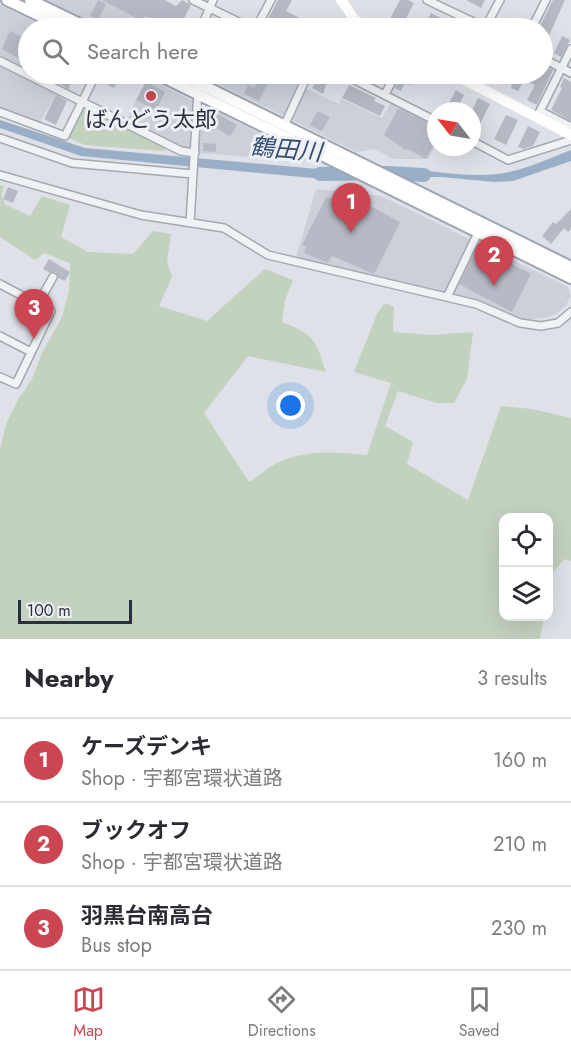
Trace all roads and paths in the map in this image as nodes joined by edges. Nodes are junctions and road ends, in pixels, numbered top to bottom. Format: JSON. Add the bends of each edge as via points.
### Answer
{"nodes":[{"id":1,"x":7,"y":0,"type":"edge"},
{"id":2,"x":30,"y":0,"type":"edge"},
{"id":3,"x":193,"y":0,"type":"edge"},
{"id":4,"x":213,"y":0,"type":"edge"},
{"id":5,"x":271,"y":0,"type":"edge"},
{"id":6,"x":341,"y":0,"type":"edge"},
{"id":7,"x":427,"y":0,"type":"edge"},
{"id":8,"x":500,"y":0,"type":"edge"},
{"id":9,"x":546,"y":0,"type":"edge"},
{"id":10,"x":210,"y":9,"type":"junction"},
{"id":11,"x":44,"y":18,"type":"edge"},
{"id":12,"x":67,"y":18,"type":"edge"},
{"id":13,"x":206,"y":18,"type":"edge"},
{"id":14,"x":229,"y":18,"type":"edge"},
{"id":15,"x":261,"y":18,"type":"edge"},
{"id":16,"x":354,"y":18,"type":"edge"},
{"id":17,"x":465,"y":18,"type":"edge"},
{"id":18,"x":491,"y":18,"type":"edge"},
{"id":19,"x":537,"y":18,"type":"edge"},
{"id":20,"x":571,"y":49,"type":"edge"},
{"id":21,"x":0,"y":61,"type":"edge"},
{"id":22,"x":553,"y":63,"type":"edge"},
{"id":23,"x":562,"y":68,"type":"junction"},
{"id":24,"x":18,"y":70,"type":"edge"},
{"id":25,"x":571,"y":73,"type":"edge"},
{"id":26,"x":46,"y":84,"type":"edge"},
{"id":27,"x":91,"y":84,"type":"edge"},
{"id":28,"x":198,"y":84,"type":"edge"},
{"id":29,"x":200,"y":84,"type":"edge"},
{"id":30,"x":200,"y":84,"type":"edge"},
{"id":31,"x":303,"y":84,"type":"edge"},
{"id":32,"x":364,"y":84,"type":"edge"},
{"id":33,"x":390,"y":84,"type":"edge"},
{"id":34,"x":477,"y":84,"type":"edge"},
{"id":35,"x":385,"y":94,"type":"junction"},
{"id":36,"x":82,"y":102,"type":"junction"},
{"id":37,"x":0,"y":112,"type":"edge"},
{"id":38,"x":539,"y":114,"type":"junction"},
{"id":39,"x":427,"y":117,"type":"edge"},
{"id":40,"x":285,"y":124,"type":"junction"},
{"id":41,"x":571,"y":127,"type":"edge"},
{"id":42,"x":571,"y":135,"type":"edge"},
{"id":43,"x":0,"y":138,"type":"edge"},
{"id":44,"x":571,"y":140,"type":"edge"},
{"id":45,"x":481,"y":146,"type":"edge"},
{"id":46,"x":195,"y":153,"type":"junction"},
{"id":47,"x":193,"y":174,"type":"junction"},
{"id":48,"x":0,"y":175,"type":"edge"},
{"id":49,"x":190,"y":223,"type":"junction"},
{"id":50,"x":478,"y":232,"type":"junction"},
{"id":51,"x":571,"y":267,"type":"edge"},
{"id":52,"x":53,"y":277,"type":"dead end"},
{"id":53,"x":571,"y":278,"type":"edge"},
{"id":54,"x":0,"y":284,"type":"edge"},
{"id":55,"x":447,"y":297,"type":"junction"},
{"id":56,"x":38,"y":304,"type":"junction"},
{"id":57,"x":571,"y":312,"type":"edge"},
{"id":58,"x":0,"y":336,"type":"edge"},
{"id":59,"x":31,"y":352,"type":"junction"},
{"id":60,"x":0,"y":377,"type":"edge"}],
"edges":[{"from":1,"to":11,"type":"main road"},
{"from":2,"to":12,"type":"main road"},
{"from":3,"to":10,"type":"street"},
{"from":4,"to":10,"type":"street"},
{"from":5,"to":15,"type":"street"},
{"from":6,"to":16,"type":"main road"},
{"from":7,"to":17,"type":"street"},
{"from":8,"to":18,"type":"street"},
{"from":9,"to":19,"type":"street"},
{"from":10,"to":13,"type":"street"},
{"from":10,"to":14,"type":"street"},
{"from":20,"to":23,"type":"street"},
{"from":21,"to":24,"type":"street"},
{"from":22,"to":23,"type":"street"},
{"from":23,"to":25,"type":"street"},
{"from":23,"to":38,"type":"street"},
{"from":26,"to":36,"type":"street"},
{"from":27,"to":36,"type":"street"},
{"from":28,"to":46,"type":"street"},
{"from":29,"to":40,"type":"main road"},
{"from":30,"to":50,"type":"main road","via":[[340,163]]},
{"from":31,"to":40,"type":"street"},
{"from":32,"to":35,"type":"street"},
{"from":33,"to":35,"type":"street"},
{"from":34,"to":38,"type":"main road"},
{"from":35,"to":39,"type":"street"},
{"from":36,"to":37,"type":"street","via":[[65,136]]},
{"from":36,"to":46,"type":"street","via":[[181,150]]},
{"from":38,"to":41,"type":"street"},
{"from":38,"to":42,"type":"main road"},
{"from":40,"to":51,"type":"main road"},
{"from":43,"to":47,"type":"street","via":[[72,163]]},
{"from":44,"to":45,"type":"street","via":[[508,160]]},
{"from":46,"to":47,"type":"street"},
{"from":47,"to":49,"type":"street"},
{"from":48,"to":49,"type":"street","via":[[141,215]]},
{"from":49,"to":55,"type":"street","via":[[224,228],[268,255]]},
{"from":50,"to":53,"type":"main road"},
{"from":50,"to":55,"type":"street"},
{"from":52,"to":56,"type":"street"},
{"from":54,"to":56,"type":"street"},
{"from":55,"to":57,"type":"street","via":[[476,303],[520,323],[541,326],[558,322]]},
{"from":56,"to":59,"type":"street","via":[[51,311]]},
{"from":58,"to":59,"type":"street"},
{"from":59,"to":60,"type":"street","via":[[16,384]]}]}
